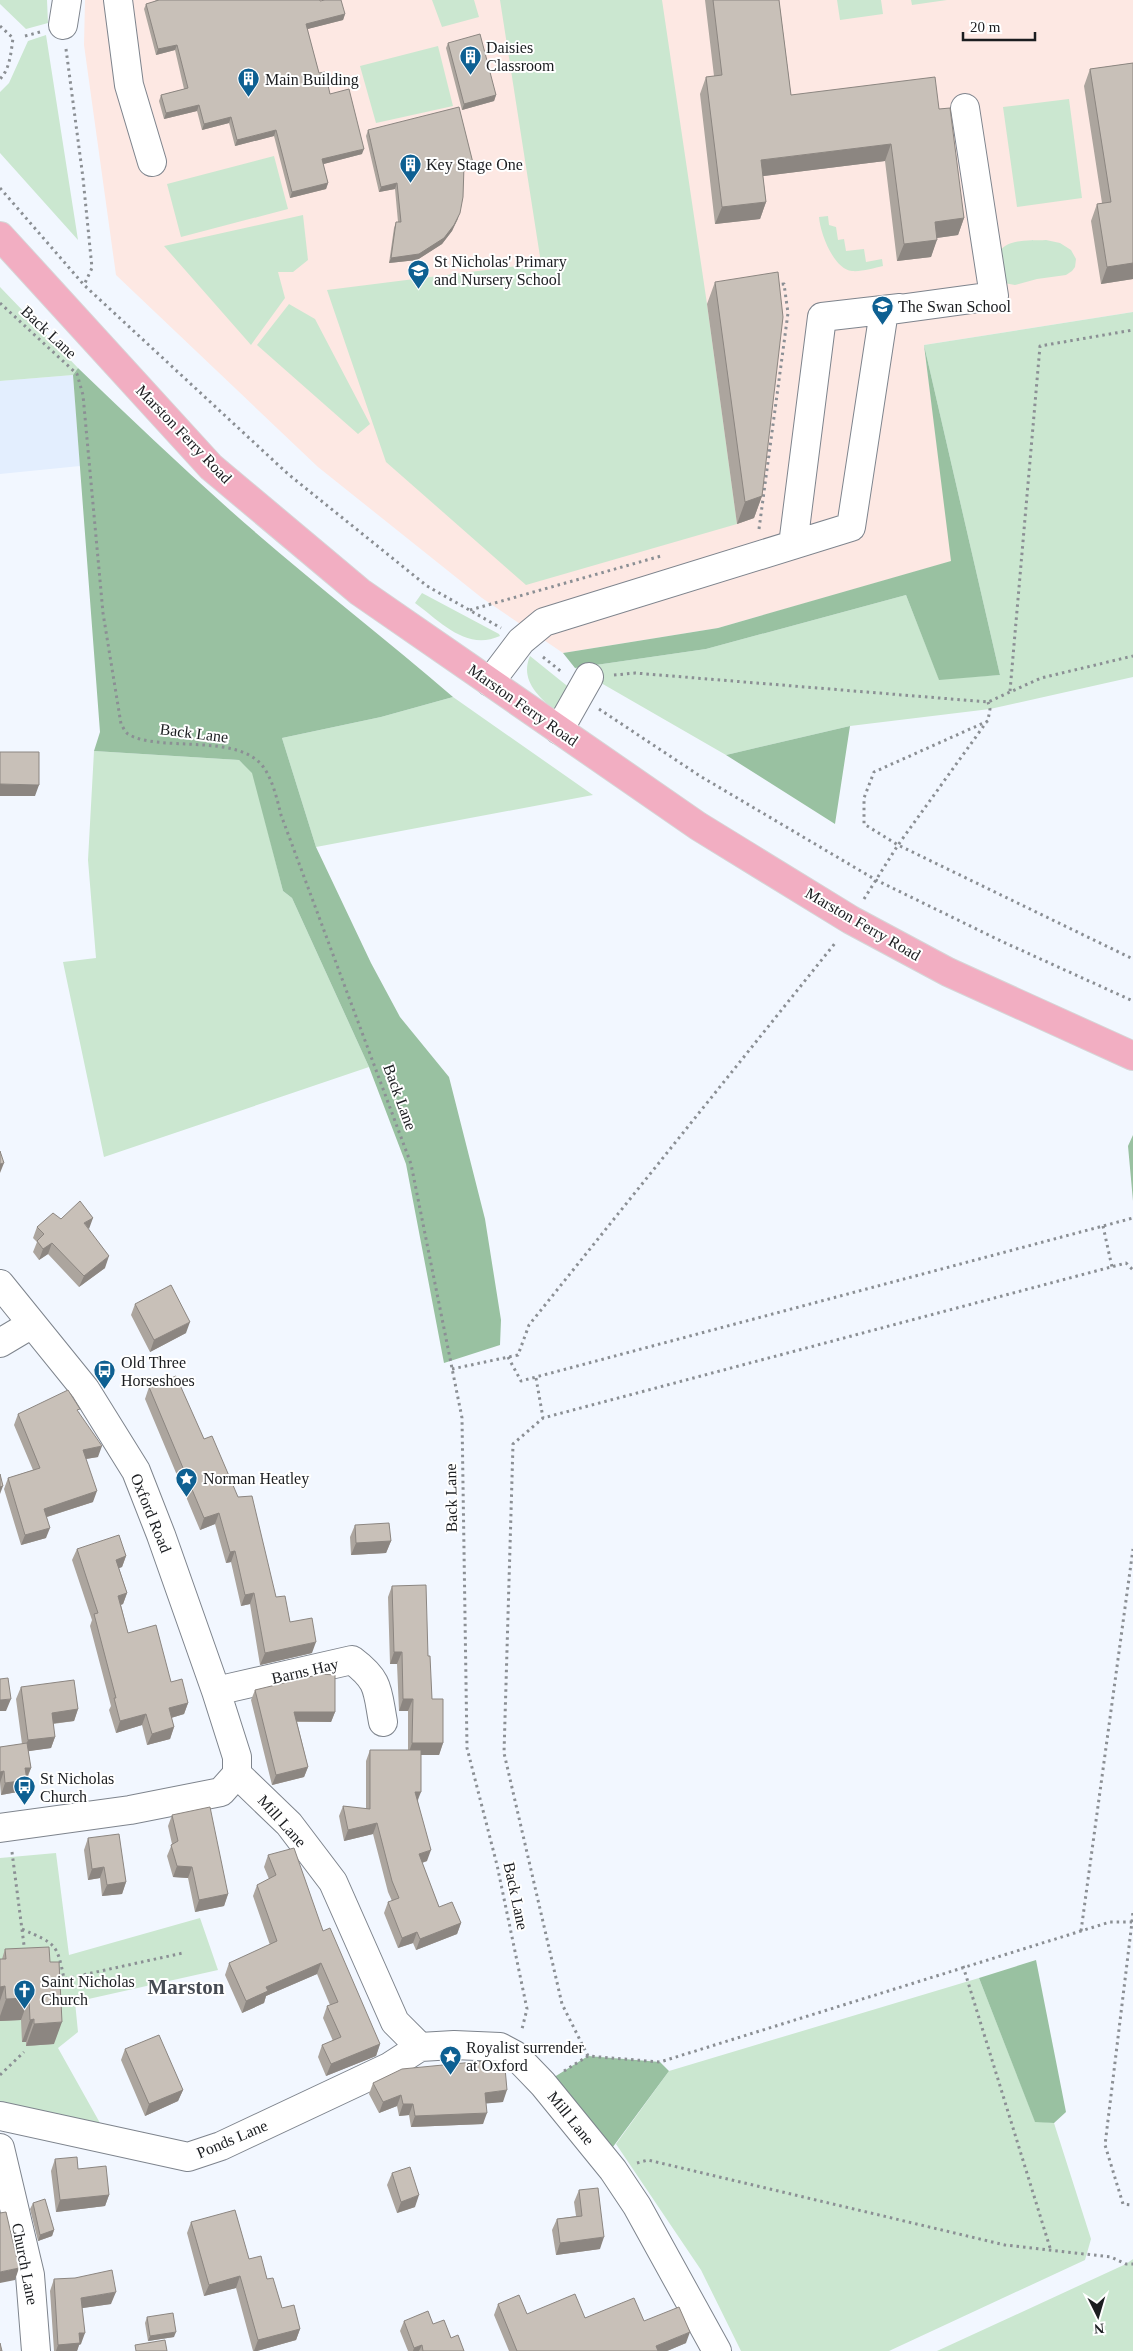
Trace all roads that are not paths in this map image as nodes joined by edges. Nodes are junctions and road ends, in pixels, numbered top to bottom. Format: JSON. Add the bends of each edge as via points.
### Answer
{"nodes":[{"id":1,"x":118,"y":0,"type":"edge"},
{"id":2,"x":965,"y":108,"type":"dead end"},
{"id":3,"x":152,"y":162,"type":"dead end"},
{"id":4,"x":0,"y":236,"type":"edge"},
{"id":5,"x":902,"y":308,"type":"junction"},
{"id":6,"x":793,"y":545,"type":"junction"},
{"id":7,"x":490,"y":682,"type":"junction"},
{"id":8,"x":585,"y":684,"type":"road end"},
{"id":9,"x":559,"y":730,"type":"junction"},
{"id":10,"x":1133,"y":1056,"type":"edge"},
{"id":11,"x":0,"y":1284,"type":"edge"},
{"id":12,"x":32,"y":1324,"type":"junction"},
{"id":13,"x":0,"y":1344,"type":"edge"},
{"id":14,"x":216,"y":1692,"type":"junction"},
{"id":15,"x":383,"y":1722,"type":"dead end"},
{"id":16,"x":237,"y":1774,"type":"junction"},
{"id":17,"x":5,"y":1827,"type":"edge"},
{"id":18,"x":420,"y":2048,"type":"junction"},
{"id":19,"x":0,"y":2116,"type":"edge"},
{"id":20,"x":0,"y":2148,"type":"edge"},
{"id":21,"x":36,"y":2351,"type":"edge"},
{"id":22,"x":717,"y":2351,"type":"edge"}],
"edges":[{"from":1,"to":3,"type":"street","via":[[129,85]]},
{"from":2,"to":5,"type":"street","via":[[994,296]]},
{"from":4,"to":7,"type":"main road","name":"Marston Ferry Road","via":[[211,467],[360,592]]},
{"from":5,"to":6,"type":"street","via":[[884,310],[851,527]]},
{"from":5,"to":6,"type":"street","via":[[822,317]]},
{"from":6,"to":7,"type":"street","via":[[544,622],[521,641]]},
{"from":7,"to":9,"type":"main road","name":"Marston Ferry Road"},
{"from":8,"to":9,"type":"street"},
{"from":9,"to":10,"type":"main road","name":"Marston Ferry Road","via":[[698,826],[851,920],[948,972]]},
{"from":11,"to":12,"type":"street","name":"Oxford Road"},
{"from":12,"to":13,"type":"street"},
{"from":12,"to":14,"type":"street","name":"Oxford Road","via":[[85,1389],[136,1471]]},
{"from":14,"to":15,"type":"street","name":"Barns Hay","via":[[352,1660],[370,1674],[377,1690]]},
{"from":14,"to":16,"type":"street","name":"Oxford Road","via":[[237,1757]]},
{"from":16,"to":17,"type":"street","via":[[222,1792],[130,1810]]},
{"from":16,"to":18,"type":"street","name":"Mill Lane","via":[[289,1824],[333,1882],[395,2022]]},
{"from":18,"to":19,"type":"street","name":"Ponds Lane","via":[[372,2076],[188,2158]]},
{"from":18,"to":22,"type":"street","name":"Mill Lane","via":[[454,2045],[500,2047],[515,2054],[613,2170],[637,2206]]},
{"from":20,"to":21,"type":"street","name":"Church Lane","via":[[30,2274]]}]}
